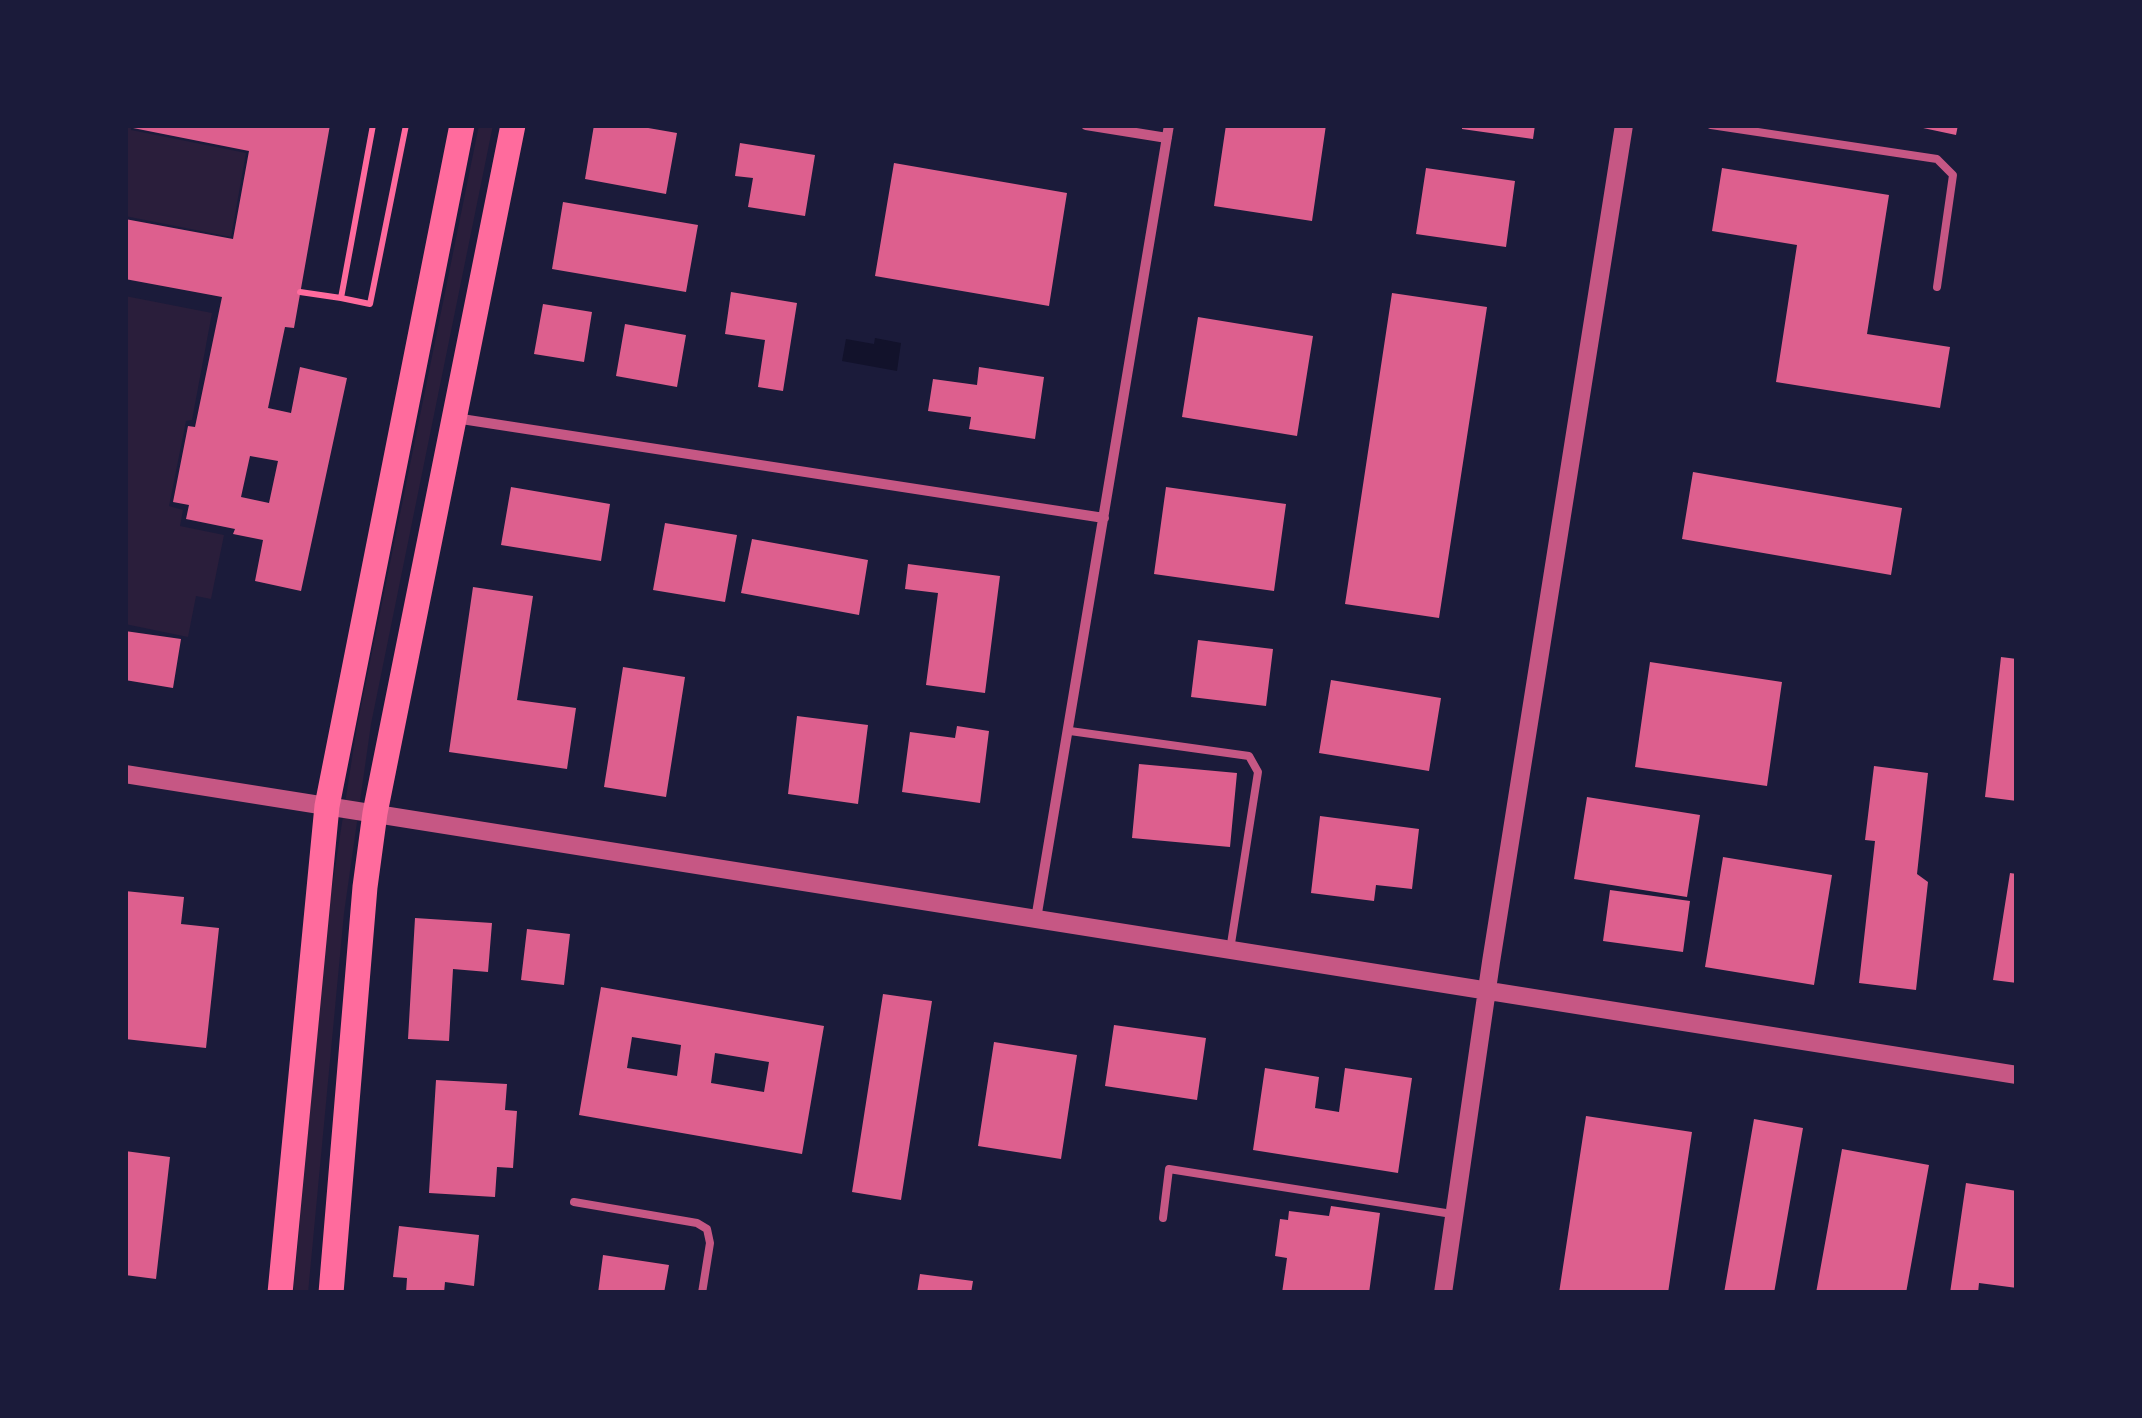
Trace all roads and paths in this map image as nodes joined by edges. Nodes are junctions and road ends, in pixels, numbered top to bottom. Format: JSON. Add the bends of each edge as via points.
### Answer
{"nodes":[{"id":1,"x":374,"y":125,"type":"edge"},
{"id":2,"x":406,"y":125,"type":"edge"},
{"id":3,"x":462,"y":125,"type":"edge"},
{"id":4,"x":513,"y":125,"type":"edge"},
{"id":5,"x":1086,"y":125,"type":"edge"},
{"id":6,"x":1168,"y":125,"type":"edge"},
{"id":7,"x":1624,"y":125,"type":"edge"},
{"id":8,"x":1712,"y":125,"type":"edge"},
{"id":9,"x":1166,"y":138,"type":"junction"},
{"id":10,"x":1936,"y":287,"type":"dead end"},
{"id":11,"x":300,"y":292,"type":"dead end"},
{"id":12,"x":341,"y":298,"type":"junction"},
{"id":13,"x":454,"y":418,"type":"junction"},
{"id":14,"x":1104,"y":518,"type":"junction"},
{"id":15,"x":1070,"y":731,"type":"junction"},
{"id":16,"x":125,"y":774,"type":"edge"},
{"id":17,"x":326,"y":806,"type":"junction"},
{"id":18,"x":376,"y":813,"type":"junction"},
{"id":19,"x":1036,"y":919,"type":"junction"},
{"id":20,"x":1230,"y":950,"type":"junction"},
{"id":21,"x":1487,"y":991,"type":"junction"},
{"id":22,"x":2017,"y":1075,"type":"edge"},
{"id":23,"x":574,"y":1202,"type":"dead end"},
{"id":24,"x":1453,"y":1214,"type":"junction"},
{"id":25,"x":1162,"y":1218,"type":"dead end"},
{"id":26,"x":280,"y":1293,"type":"edge"},
{"id":27,"x":331,"y":1293,"type":"edge"},
{"id":28,"x":702,"y":1293,"type":"edge"},
{"id":29,"x":1440,"y":1293,"type":"edge"}],
"edges":[{"from":1,"to":12,"type":"path"},
{"from":2,"to":12,"type":"path","via":[[370,304]]},
{"from":3,"to":17,"type":"main road"},
{"from":4,"to":13,"type":"main road"},
{"from":5,"to":9,"type":"street"},
{"from":6,"to":9,"type":"street"},
{"from":7,"to":21,"type":"street"},
{"from":8,"to":10,"type":"lane","via":[[1938,159],[1953,175]]},
{"from":9,"to":14,"type":"street"},
{"from":11,"to":12,"type":"path"},
{"from":13,"to":14,"type":"street"},
{"from":13,"to":18,"type":"main road"},
{"from":14,"to":15,"type":"street"},
{"from":15,"to":19,"type":"street"},
{"from":15,"to":20,"type":"lane","via":[[1249,756],[1258,772]]},
{"from":16,"to":17,"type":"street"},
{"from":17,"to":18,"type":"street"},
{"from":17,"to":26,"type":"main road"},
{"from":18,"to":19,"type":"street"},
{"from":18,"to":27,"type":"main road"},
{"from":19,"to":20,"type":"street"},
{"from":20,"to":21,"type":"street"},
{"from":21,"to":22,"type":"street"},
{"from":21,"to":24,"type":"street"},
{"from":23,"to":28,"type":"lane","via":[[707,1229]]},
{"from":24,"to":25,"type":"lane","via":[[1169,1170]]},
{"from":24,"to":29,"type":"street"}]}
